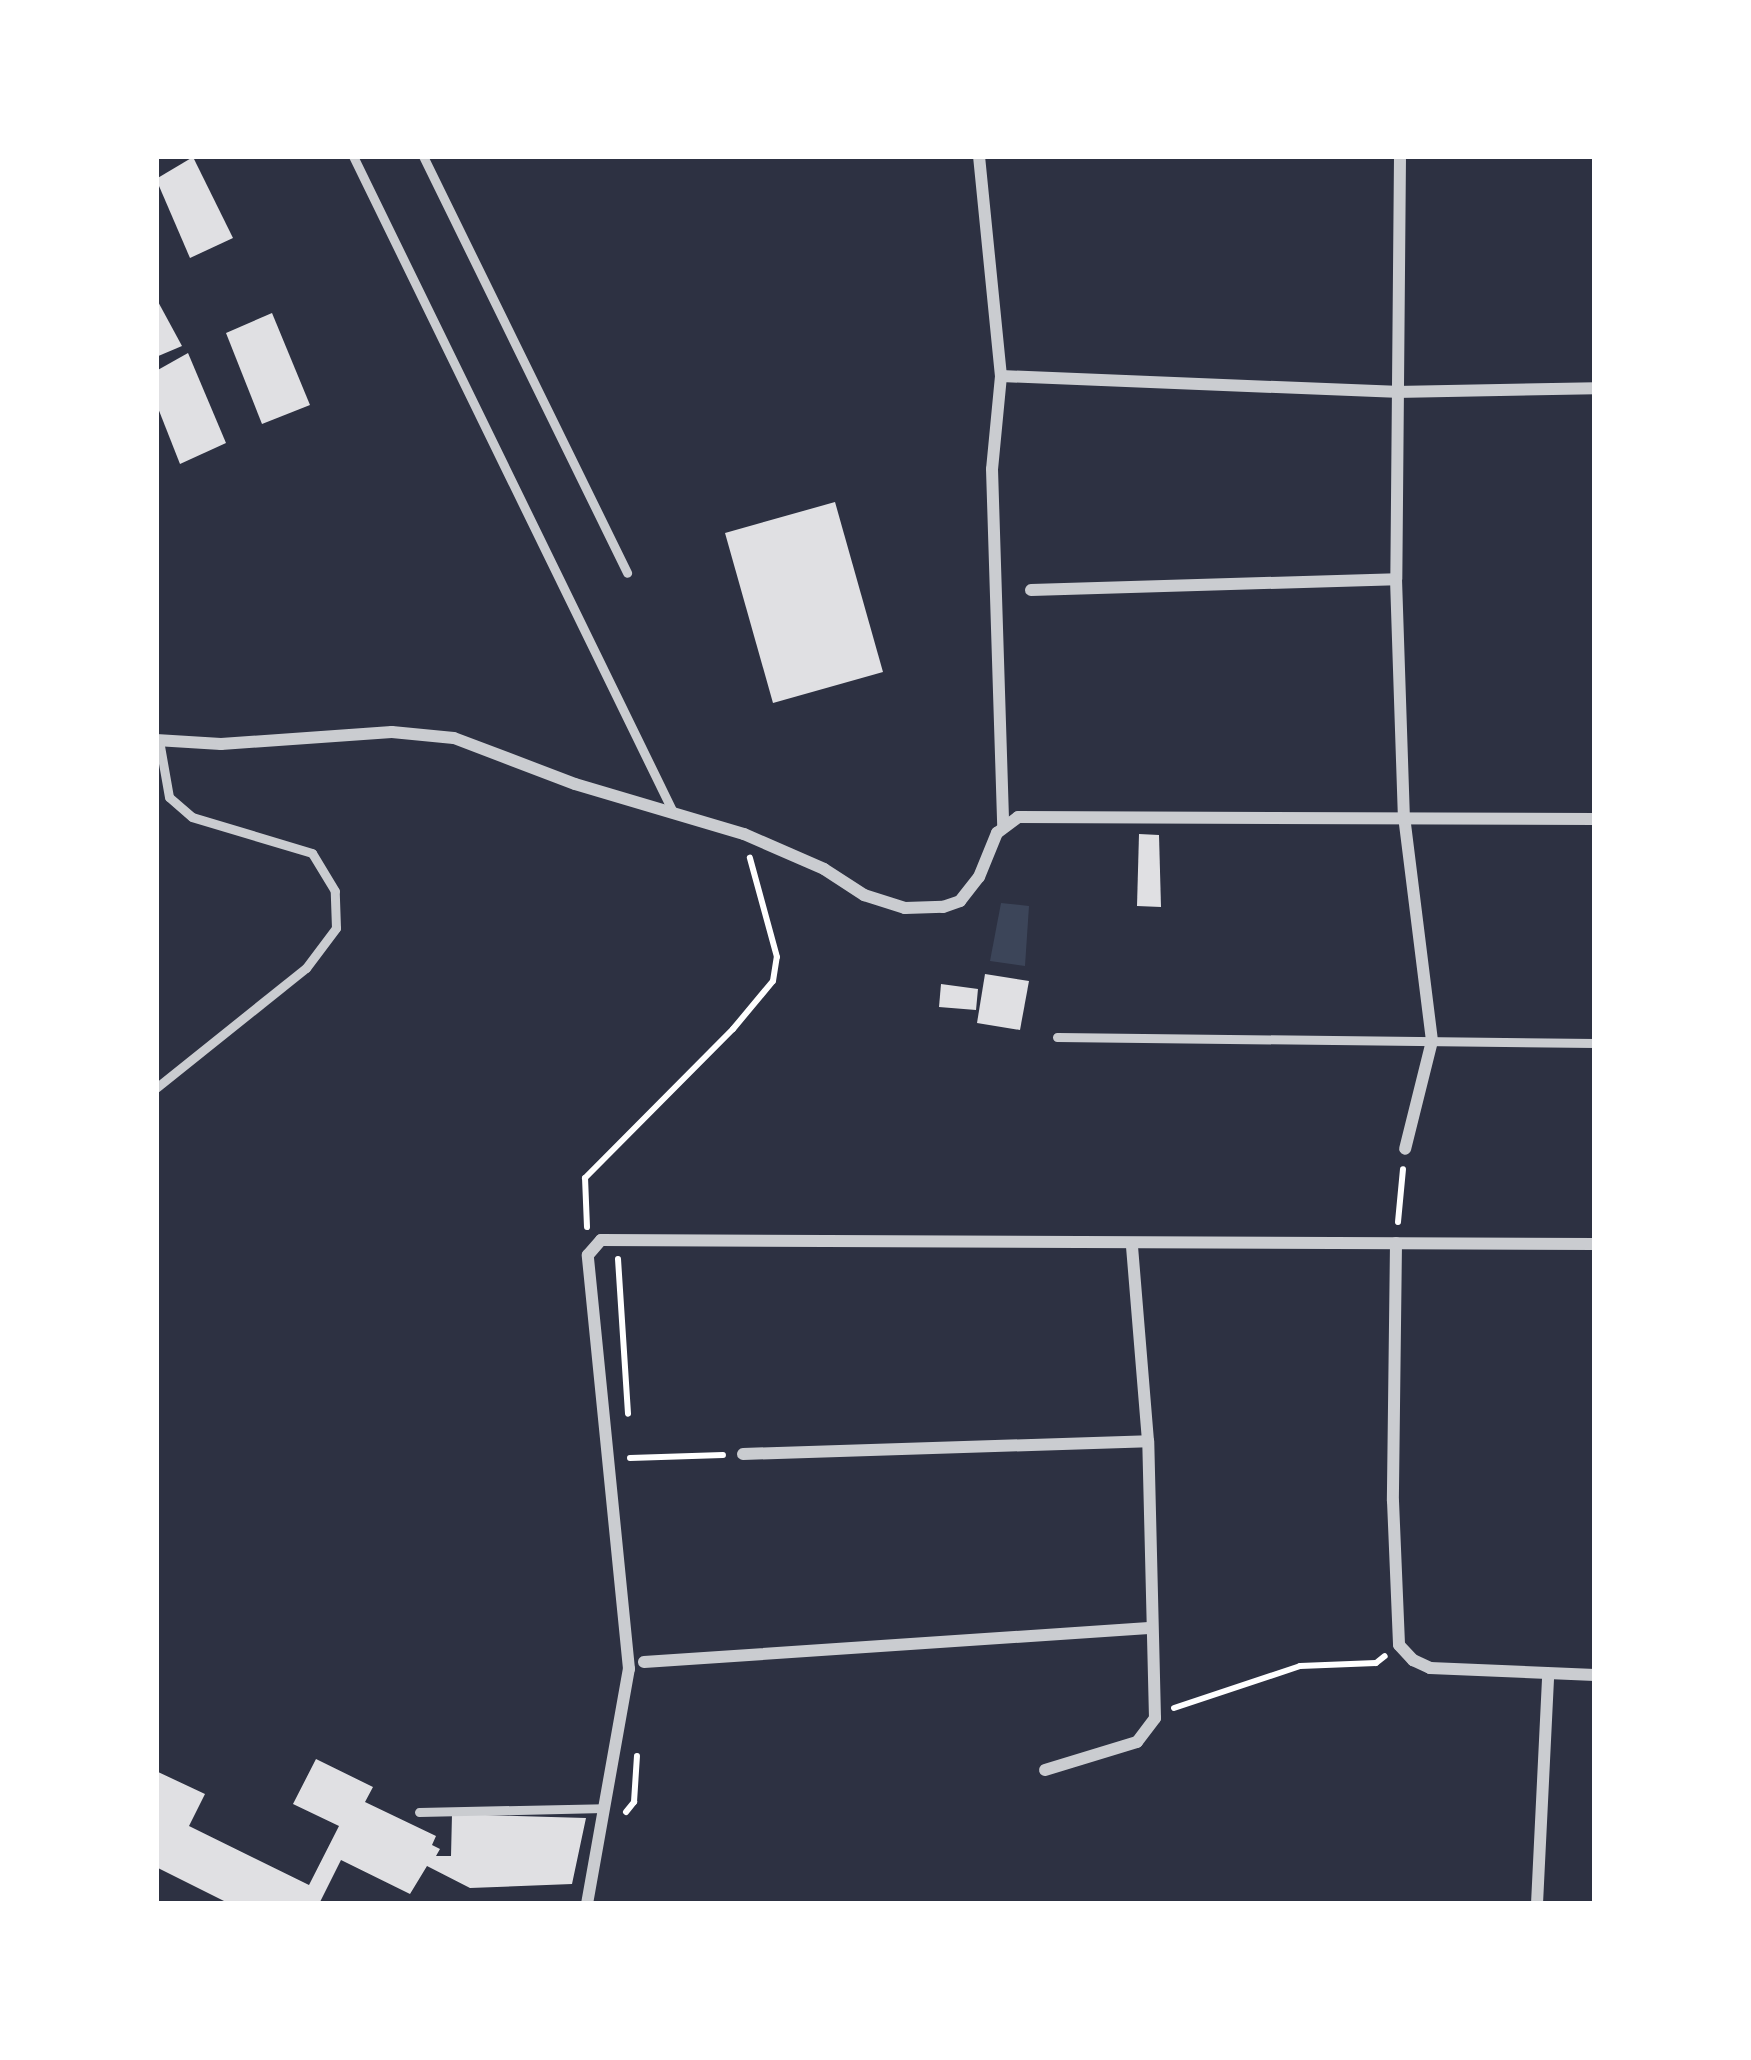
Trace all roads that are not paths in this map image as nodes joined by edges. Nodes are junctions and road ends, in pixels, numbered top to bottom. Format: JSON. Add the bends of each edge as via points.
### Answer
{"nodes":[{"id":1,"x":353,"y":156,"type":"edge"},
{"id":2,"x":423,"y":156,"type":"edge"},
{"id":3,"x":979,"y":156,"type":"edge"},
{"id":4,"x":1400,"y":156,"type":"edge"},
{"id":5,"x":1001,"y":376,"type":"junction"},
{"id":6,"x":1595,"y":388,"type":"edge"},
{"id":7,"x":1395,"y":392,"type":"junction"},
{"id":8,"x":627,"y":573,"type":"dead end"},
{"id":9,"x":1396,"y":579,"type":"junction"},
{"id":10,"x":1031,"y":590,"type":"dead end"},
{"id":11,"x":157,"y":740,"type":"edge"},
{"id":12,"x":673,"y":812,"type":"junction"},
{"id":13,"x":1404,"y":816,"type":"junction"},
{"id":14,"x":1595,"y":819,"type":"edge"},
{"id":15,"x":1003,"y":825,"type":"junction"},
{"id":16,"x":1057,"y":1037,"type":"dead end"},
{"id":17,"x":1432,"y":1041,"type":"junction"},
{"id":18,"x":1595,"y":1043,"type":"edge"},
{"id":19,"x":156,"y":1088,"type":"edge"},
{"id":20,"x":1405,"y":1150,"type":"road end"},
{"id":21,"x":1396,"y":1243,"type":"junction"},
{"id":22,"x":1595,"y":1244,"type":"edge"},
{"id":23,"x":1132,"y":1246,"type":"junction"},
{"id":24,"x":1148,"y":1441,"type":"junction"},
{"id":25,"x":742,"y":1454,"type":"road end"},
{"id":26,"x":1149,"y":1628,"type":"junction"},
{"id":27,"x":644,"y":1662,"type":"dead end"},
{"id":28,"x":1548,"y":1676,"type":"junction"},
{"id":29,"x":1595,"y":1676,"type":"edge"},
{"id":30,"x":1045,"y":1770,"type":"dead end"},
{"id":31,"x":604,"y":1808,"type":"junction"},
{"id":32,"x":419,"y":1812,"type":"dead end"},
{"id":33,"x":587,"y":1904,"type":"edge"},
{"id":34,"x":1537,"y":1904,"type":"edge"}],
"edges":[{"from":1,"to":12,"type":"lane"},
{"from":2,"to":8,"type":"lane"},
{"from":3,"to":5,"type":"street"},
{"from":4,"to":7,"type":"street"},
{"from":5,"to":7,"type":"street"},
{"from":5,"to":15,"type":"street","via":[[992,469]]},
{"from":6,"to":7,"type":"street"},
{"from":7,"to":9,"type":"street"},
{"from":9,"to":10,"type":"street"},
{"from":9,"to":13,"type":"street"},
{"from":11,"to":12,"type":"street","via":[[221,744],[392,732],[454,738]]},
{"from":11,"to":19,"type":"lane","via":[[169,797],[192,818],[312,854],[335,891],[336,928],[306,968]]},
{"from":12,"to":15,"type":"street","via":[[744,834],[905,908],[960,901]]},
{"from":13,"to":14,"type":"street"},
{"from":13,"to":15,"type":"street","via":[[1018,817]]},
{"from":13,"to":17,"type":"street"},
{"from":16,"to":17,"type":"lane"},
{"from":17,"to":18,"type":"lane"},
{"from":17,"to":20,"type":"street"},
{"from":21,"to":22,"type":"street"},
{"from":21,"to":23,"type":"street"},
{"from":21,"to":28,"type":"street","via":[[1399,1645],[1430,1668]]},
{"from":23,"to":24,"type":"street"},
{"from":23,"to":31,"type":"street","via":[[601,1240],[589,1255],[629,1670]]},
{"from":24,"to":25,"type":"street"},
{"from":24,"to":26,"type":"street"},
{"from":26,"to":27,"type":"street"},
{"from":26,"to":30,"type":"street","via":[[1155,1718],[1137,1742]]},
{"from":28,"to":29,"type":"street"},
{"from":28,"to":34,"type":"street"},
{"from":31,"to":32,"type":"lane"},
{"from":31,"to":33,"type":"street"}]}
